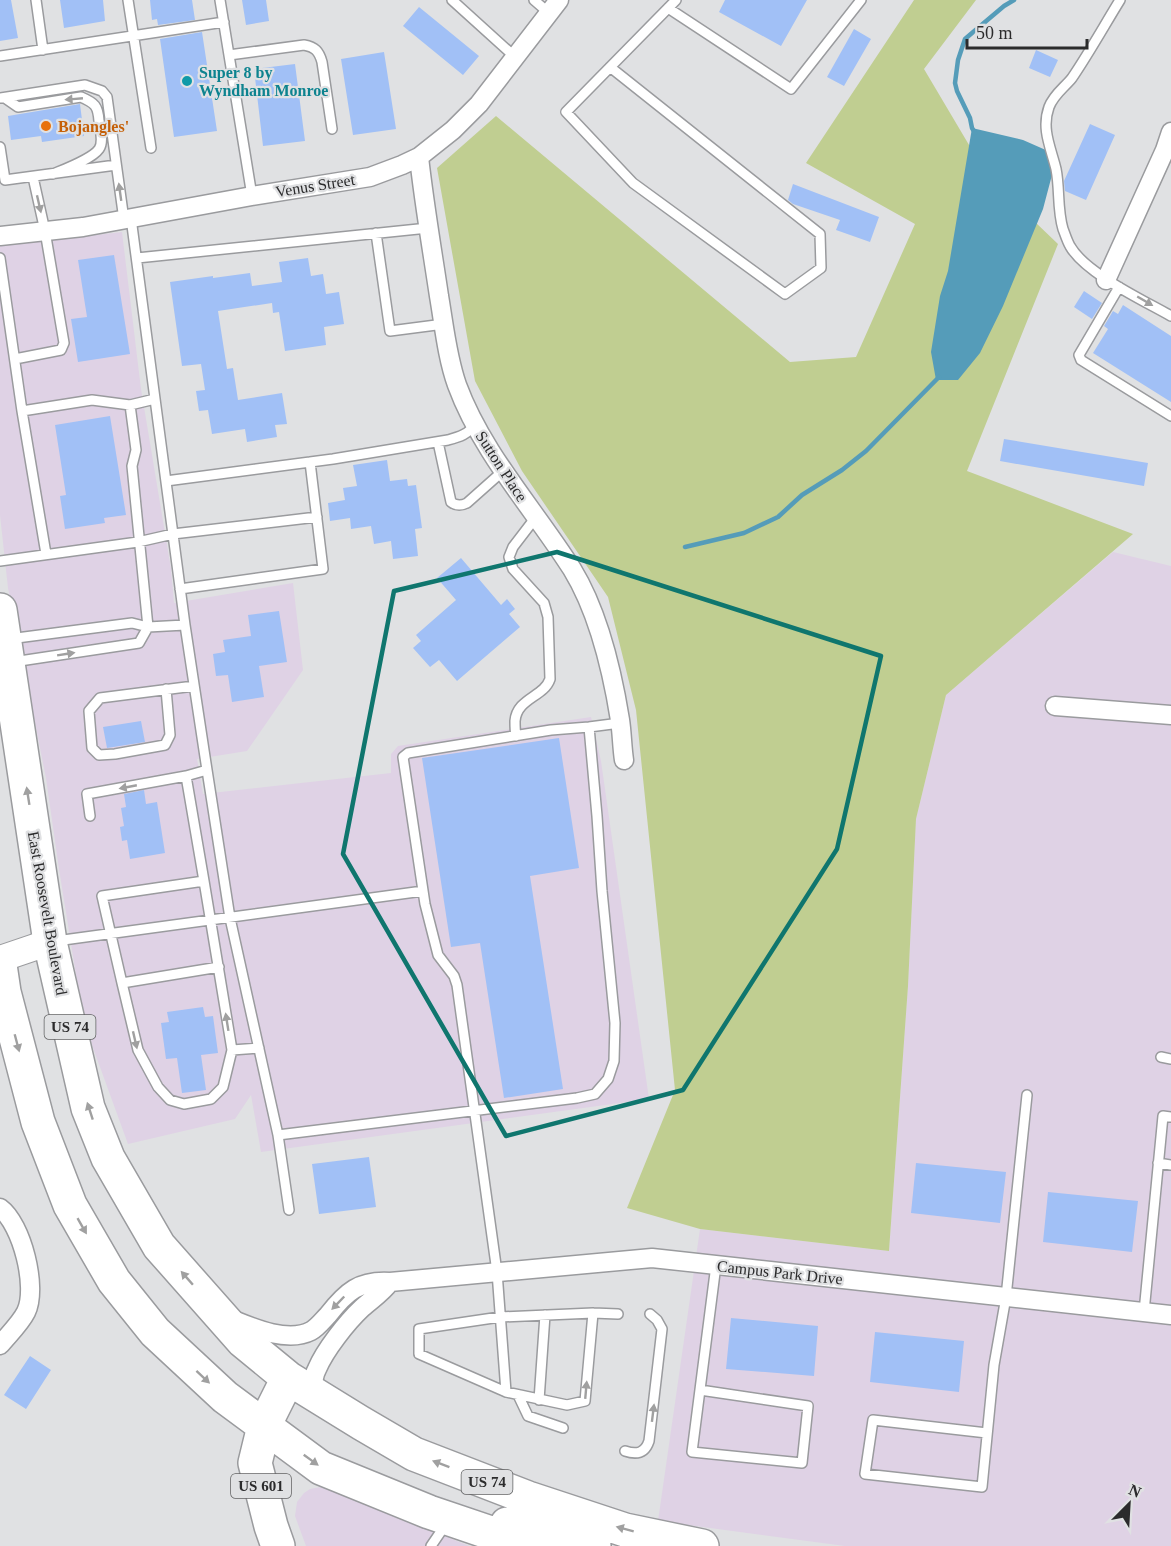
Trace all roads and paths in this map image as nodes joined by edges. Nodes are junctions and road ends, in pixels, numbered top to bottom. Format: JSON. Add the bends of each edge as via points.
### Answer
{"nodes":[{"id":1,"x":36,"y":0,"type":"edge"},
{"id":2,"x":128,"y":0,"type":"edge"},
{"id":3,"x":220,"y":0,"type":"edge"},
{"id":4,"x":452,"y":0,"type":"edge"},
{"id":5,"x":534,"y":0,"type":"edge"},
{"id":6,"x":676,"y":0,"type":"edge"},
{"id":7,"x":861,"y":0,"type":"edge"},
{"id":8,"x":1120,"y":0,"type":"edge"},
{"id":9,"x":554,"y":7,"type":"edge"},
{"id":10,"x":668,"y":8,"type":"junction"},
{"id":11,"x":224,"y":22,"type":"junction"},
{"id":12,"x":134,"y":36,"type":"junction"},
{"id":13,"x":43,"y":50,"type":"junction"},
{"id":14,"x":229,"y":55,"type":"junction"},
{"id":15,"x":0,"y":56,"type":"edge"},
{"id":16,"x":515,"y":57,"type":"junction"},
{"id":17,"x":610,"y":67,"type":"junction"},
{"id":18,"x":3,"y":98,"type":"edge"},
{"id":19,"x":332,"y":129,"type":"dead end"},
{"id":20,"x":1171,"y":132,"type":"edge"},
{"id":21,"x":0,"y":147,"type":"edge"},
{"id":22,"x":151,"y":148,"type":"dead end"},
{"id":23,"x":1168,"y":152,"type":"edge"},
{"id":24,"x":419,"y":157,"type":"junction"},
{"id":25,"x":116,"y":165,"type":"junction"},
{"id":26,"x":53,"y":174,"type":"junction"},
{"id":27,"x":33,"y":177,"type":"junction"},
{"id":28,"x":252,"y":196,"type":"junction"},
{"id":29,"x":128,"y":219,"type":"junction"},
{"id":30,"x":428,"y":228,"type":"junction"},
{"id":31,"x":45,"y":231,"type":"junction"},
{"id":32,"x":376,"y":233,"type":"junction"},
{"id":33,"x":0,"y":236,"type":"edge"},
{"id":34,"x":0,"y":258,"type":"edge"},
{"id":35,"x":137,"y":258,"type":"junction"},
{"id":36,"x":1113,"y":283,"type":"junction"},
{"id":37,"x":1171,"y":316,"type":"edge"},
{"id":38,"x":444,"y":324,"type":"junction"},
{"id":39,"x":15,"y":359,"type":"junction"},
{"id":40,"x":155,"y":399,"type":"junction"},
{"id":41,"x":130,"y":405,"type":"junction"},
{"id":42,"x":22,"y":411,"type":"junction"},
{"id":43,"x":1171,"y":416,"type":"edge"},
{"id":44,"x":475,"y":424,"type":"junction"},
{"id":45,"x":438,"y":442,"type":"junction"},
{"id":46,"x":310,"y":462,"type":"junction"},
{"id":47,"x":503,"y":471,"type":"junction"},
{"id":48,"x":166,"y":480,"type":"junction"},
{"id":49,"x":317,"y":517,"type":"junction"},
{"id":50,"x":536,"y":517,"type":"junction"},
{"id":51,"x":173,"y":534,"type":"junction"},
{"id":52,"x":138,"y":542,"type":"junction"},
{"id":53,"x":46,"y":555,"type":"junction"},
{"id":54,"x":0,"y":561,"type":"edge"},
{"id":55,"x":180,"y":590,"type":"junction"},
{"id":56,"x":185,"y":625,"type":"junction"},
{"id":57,"x":148,"y":627,"type":"junction"},
{"id":58,"x":4,"y":638,"type":"edge"},
{"id":59,"x":194,"y":686,"type":"junction"},
{"id":60,"x":166,"y":689,"type":"junction"},
{"id":61,"x":1055,"y":706,"type":"dead end"},
{"id":62,"x":1171,"y":715,"type":"edge"},
{"id":63,"x":620,"y":723,"type":"junction"},
{"id":64,"x":589,"y":727,"type":"junction"},
{"id":65,"x":516,"y":736,"type":"junction"},
{"id":66,"x":624,"y":760,"type":"dead end"},
{"id":67,"x":207,"y":770,"type":"junction"},
{"id":68,"x":186,"y":776,"type":"junction"},
{"id":69,"x":90,"y":816,"type":"dead end"},
{"id":70,"x":204,"y":881,"type":"junction"},
{"id":71,"x":423,"y":891,"type":"junction"},
{"id":72,"x":230,"y":918,"type":"junction"},
{"id":73,"x":211,"y":921,"type":"junction"},
{"id":74,"x":111,"y":934,"type":"junction"},
{"id":75,"x":50,"y":942,"type":"junction"},
{"id":76,"x":0,"y":959,"type":"edge"},
{"id":77,"x":0,"y":965,"type":"edge"},
{"id":78,"x":219,"y":967,"type":"junction"},
{"id":79,"x":122,"y":983,"type":"junction"},
{"id":80,"x":259,"y":1048,"type":"junction"},
{"id":81,"x":232,"y":1050,"type":"junction"},
{"id":82,"x":1161,"y":1057,"type":"dead end"},
{"id":83,"x":1171,"y":1059,"type":"edge"},
{"id":84,"x":1027,"y":1095,"type":"dead end"},
{"id":85,"x":474,"y":1111,"type":"junction"},
{"id":86,"x":1171,"y":1117,"type":"edge"},
{"id":87,"x":278,"y":1136,"type":"junction"},
{"id":88,"x":1158,"y":1163,"type":"junction"},
{"id":89,"x":1171,"y":1165,"type":"edge"},
{"id":90,"x":0,"y":1208,"type":"edge"},
{"id":91,"x":290,"y":1210,"type":"dead end"},
{"id":92,"x":716,"y":1265,"type":"junction"},
{"id":93,"x":497,"y":1272,"type":"junction"},
{"id":94,"x":390,"y":1282,"type":"junction"},
{"id":95,"x":1006,"y":1297,"type":"junction"},
{"id":96,"x":218,"y":1312,"type":"junction"},
{"id":97,"x":1144,"y":1312,"type":"junction"},
{"id":98,"x":592,"y":1313,"type":"junction"},
{"id":99,"x":618,"y":1314,"type":"dead end"},
{"id":100,"x":650,"y":1314,"type":"dead end"},
{"id":101,"x":545,"y":1315,"type":"junction"},
{"id":102,"x":1171,"y":1315,"type":"edge"},
{"id":103,"x":500,"y":1317,"type":"junction"},
{"id":104,"x":0,"y":1345,"type":"edge"},
{"id":105,"x":300,"y":1385,"type":"junction"},
{"id":106,"x":700,"y":1390,"type":"junction"},
{"id":107,"x":506,"y":1392,"type":"junction"},
{"id":108,"x":518,"y":1395,"type":"junction"},
{"id":109,"x":539,"y":1400,"type":"junction"},
{"id":110,"x":264,"y":1426,"type":"junction"},
{"id":111,"x":562,"y":1428,"type":"dead end"},
{"id":112,"x":987,"y":1433,"type":"junction"},
{"id":113,"x":625,"y":1451,"type":"dead end"},
{"id":114,"x":449,"y":1519,"type":"junction"},
{"id":115,"x":558,"y":1542,"type":"edge"},
{"id":116,"x":278,"y":1546,"type":"edge"},
{"id":117,"x":431,"y":1546,"type":"edge"},
{"id":118,"x":529,"y":1546,"type":"edge"},
{"id":119,"x":594,"y":1546,"type":"edge"},
{"id":120,"x":702,"y":1546,"type":"edge"}],
"edges":[{"from":1,"to":13,"type":"lane"},
{"from":2,"to":12,"type":"lane"},
{"from":3,"to":11,"type":"lane"},
{"from":4,"to":16,"type":"lane"},
{"from":5,"to":9,"type":"lane"},
{"from":6,"to":10,"type":"lane"},
{"from":7,"to":10,"type":"lane","via":[[790,88]]},
{"from":8,"to":36,"type":"lane","via":[[1070,81],[1056,94],[1046,118],[1059,208],[1070,246]]},
{"from":9,"to":16,"type":"street","name":"Venus Street"},
{"from":10,"to":17,"type":"lane"},
{"from":11,"to":12,"type":"lane"},
{"from":11,"to":14,"type":"lane"},
{"from":12,"to":13,"type":"lane"},
{"from":12,"to":22,"type":"lane"},
{"from":13,"to":15,"type":"lane"},
{"from":14,"to":19,"type":"lane","via":[[304,45],[320,52]]},
{"from":14,"to":28,"type":"lane"},
{"from":16,"to":24,"type":"street","name":"Venus Street","via":[[478,104]]},
{"from":17,"to":17,"type":"lane","via":[[566,112],[633,183],[785,294],[820,268],[820,234]]},
{"from":18,"to":25,"type":"lane","via":[[85,85],[102,91],[107,97]]},
{"from":26,"to":18,"type":"lane","one_way":true,"via":[[99,148],[98,108],[81,97],[18,107]]},
{"from":20,"to":23,"type":"street"},
{"from":21,"to":27,"type":"lane","via":[[5,180]]},
{"from":23,"to":36,"type":"street"},
{"from":24,"to":28,"type":"street","name":"Venus Street","via":[[370,177]]},
{"from":24,"to":30,"type":"street","name":"Sutton Place"},
{"from":25,"to":26,"type":"lane"},
{"from":29,"to":25,"type":"lane","one_way":true},
{"from":26,"to":27,"type":"lane"},
{"from":27,"to":31,"type":"lane","one_way":true},
{"from":28,"to":29,"type":"street","name":"Venus Street"},
{"from":29,"to":31,"type":"street","name":"Venus Street"},
{"from":29,"to":35,"type":"lane"},
{"from":30,"to":32,"type":"lane"},
{"from":30,"to":38,"type":"street","name":"Sutton Place"},
{"from":31,"to":33,"type":"street","name":"Venus Street"},
{"from":31,"to":39,"type":"lane","via":[[64,343],[62,350]]},
{"from":32,"to":35,"type":"lane"},
{"from":32,"to":38,"type":"lane","via":[[390,331]]},
{"from":34,"to":39,"type":"lane"},
{"from":35,"to":40,"type":"lane"},
{"from":36,"to":37,"type":"lane","one_way":true},
{"from":36,"to":43,"type":"lane","via":[[1079,355],[1081,360]]},
{"from":38,"to":44,"type":"street","name":"Sutton Place","via":[[457,384]]},
{"from":39,"to":42,"type":"lane"},
{"from":40,"to":41,"type":"lane"},
{"from":40,"to":48,"type":"lane"},
{"from":41,"to":42,"type":"lane","via":[[92,400]]},
{"from":41,"to":52,"type":"lane","via":[[136,450],[132,466]]},
{"from":42,"to":53,"type":"lane"},
{"from":44,"to":45,"type":"lane","via":[[461,436]]},
{"from":44,"to":47,"type":"street","name":"Sutton Place"},
{"from":45,"to":46,"type":"lane"},
{"from":45,"to":47,"type":"lane","via":[[454,504],[467,503]]},
{"from":46,"to":48,"type":"lane"},
{"from":46,"to":49,"type":"lane"},
{"from":47,"to":50,"type":"street","name":"Sutton Place"},
{"from":48,"to":51,"type":"lane"},
{"from":49,"to":51,"type":"lane"},
{"from":49,"to":55,"type":"lane","via":[[323,569]]},
{"from":50,"to":63,"type":"street","name":"Sutton Place","via":[[573,571],[588,602],[611,672]]},
{"from":50,"to":65,"type":"lane","via":[[510,557],[513,569],[544,603],[550,679],[548,686],[521,706],[515,719]]},
{"from":51,"to":52,"type":"lane"},
{"from":51,"to":55,"type":"lane"},
{"from":52,"to":53,"type":"lane"},
{"from":52,"to":57,"type":"lane"},
{"from":53,"to":54,"type":"lane"},
{"from":55,"to":56,"type":"lane"},
{"from":56,"to":57,"type":"lane"},
{"from":56,"to":59,"type":"lane"},
{"from":57,"to":58,"type":"lane","via":[[132,623]]},
{"from":58,"to":57,"type":"lane","one_way":true,"via":[[139,642]]},
{"from":75,"to":58,"type":"highway","name":"East Roosevelt Boulevard","number":"US 74","one_way":true},
{"from":59,"to":60,"type":"lane"},
{"from":59,"to":67,"type":"lane"},
{"from":60,"to":60,"type":"lane","via":[[100,698],[89,711],[92,748],[99,755],[165,745],[170,735]]},
{"from":61,"to":62,"type":"street"},
{"from":63,"to":64,"type":"lane"},
{"from":63,"to":66,"type":"street","name":"Sutton Place"},
{"from":64,"to":65,"type":"lane"},
{"from":64,"to":85,"type":"lane","via":[[615,1023],[614,1061],[608,1079],[595,1094]]},
{"from":65,"to":71,"type":"lane","via":[[408,753],[403,757]]},
{"from":67,"to":68,"type":"lane"},
{"from":67,"to":72,"type":"lane"},
{"from":68,"to":69,"type":"lane","one_way":true,"via":[[87,794]]},
{"from":68,"to":70,"type":"lane"},
{"from":70,"to":73,"type":"lane"},
{"from":70,"to":74,"type":"lane","via":[[102,896]]},
{"from":71,"to":72,"type":"lane"},
{"from":71,"to":85,"type":"lane","via":[[438,955],[457,985]]},
{"from":72,"to":73,"type":"lane"},
{"from":72,"to":80,"type":"lane"},
{"from":73,"to":74,"type":"lane"},
{"from":73,"to":78,"type":"lane"},
{"from":74,"to":75,"type":"lane"},
{"from":74,"to":79,"type":"lane"},
{"from":75,"to":76,"type":"main road"},
{"from":96,"to":75,"type":"highway","name":"East Roosevelt Boulevard","number":"US 74","one_way":true,"via":[[159,1246],[108,1158],[88,1108]]},
{"from":77,"to":110,"type":"highway","one_way":true,"via":[[38,1122],[70,1205],[114,1281],[155,1332],[225,1397]]},
{"from":78,"to":79,"type":"lane"},
{"from":81,"to":78,"type":"lane","one_way":true},
{"from":79,"to":81,"type":"lane","one_way":true,"via":[[138,1050],[158,1087],[170,1100],[184,1104],[211,1099],[223,1087]]},
{"from":80,"to":81,"type":"lane"},
{"from":80,"to":87,"type":"lane"},
{"from":82,"to":83,"type":"lane"},
{"from":84,"to":95,"type":"lane"},
{"from":85,"to":87,"type":"lane"},
{"from":85,"to":93,"type":"lane"},
{"from":86,"to":88,"type":"lane","via":[[1163,1116]]},
{"from":87,"to":91,"type":"lane"},
{"from":88,"to":89,"type":"lane"},
{"from":88,"to":97,"type":"lane"},
{"from":90,"to":104,"type":"street","via":[[15,1225],[26,1256],[30,1297],[26,1312]]},
{"from":92,"to":93,"type":"street","name":"Campus Park Drive","via":[[652,1258]]},
{"from":92,"to":95,"type":"street","name":"Campus Park Drive"},
{"from":92,"to":106,"type":"lane"},
{"from":93,"to":94,"type":"street","name":"Campus Park Drive"},
{"from":93,"to":103,"type":"lane"},
{"from":94,"to":96,"type":"street","name":"Campus Park Drive","one_way":true,"via":[[374,1281],[350,1291],[320,1324],[301,1334],[267,1332]]},
{"from":94,"to":105,"type":"street","via":[[351,1319],[316,1370]]},
{"from":95,"to":97,"type":"street","name":"Campus Park Drive"},
{"from":95,"to":112,"type":"lane"},
{"from":96,"to":105,"type":"highway","name":"East Roosevelt Boulevard","number":"US 74","via":[[243,1341]]},
{"from":97,"to":102,"type":"street","name":"Campus Park Drive"},
{"from":98,"to":99,"type":"lane"},
{"from":98,"to":101,"type":"lane"},
{"from":109,"to":98,"type":"lane","one_way":true,"via":[[567,1405],[585,1401]]},
{"from":113,"to":100,"type":"lane","one_way":true,"via":[[641,1452],[649,1441],[662,1329]]},
{"from":101,"to":103,"type":"lane"},
{"from":101,"to":109,"type":"lane"},
{"from":103,"to":107,"type":"lane"},
{"from":103,"to":107,"type":"lane","via":[[419,1329],[419,1354]]},
{"from":105,"to":110,"type":"highway","number":"US 601"},
{"from":120,"to":105,"type":"highway","name":"East Roosevelt Boulevard","number":"US 74","one_way":true,"via":[[626,1530],[414,1454]]},
{"from":106,"to":106,"type":"lane","via":[[692,1452],[802,1463],[808,1406]]},
{"from":107,"to":108,"type":"lane"},
{"from":108,"to":109,"type":"lane"},
{"from":108,"to":111,"type":"lane","via":[[528,1416]]},
{"from":110,"to":114,"type":"highway","one_way":true,"via":[[321,1468]]},
{"from":110,"to":116,"type":"highway","number":"US 601","via":[[255,1463]]},
{"from":112,"to":112,"type":"lane","via":[[982,1487],[865,1474],[873,1420]]},
{"from":114,"to":115,"type":"highway","via":[[477,1516]]},
{"from":114,"to":117,"type":"lane"},
{"from":114,"to":118,"type":"highway"},
{"from":115,"to":119,"type":"highway"}]}
